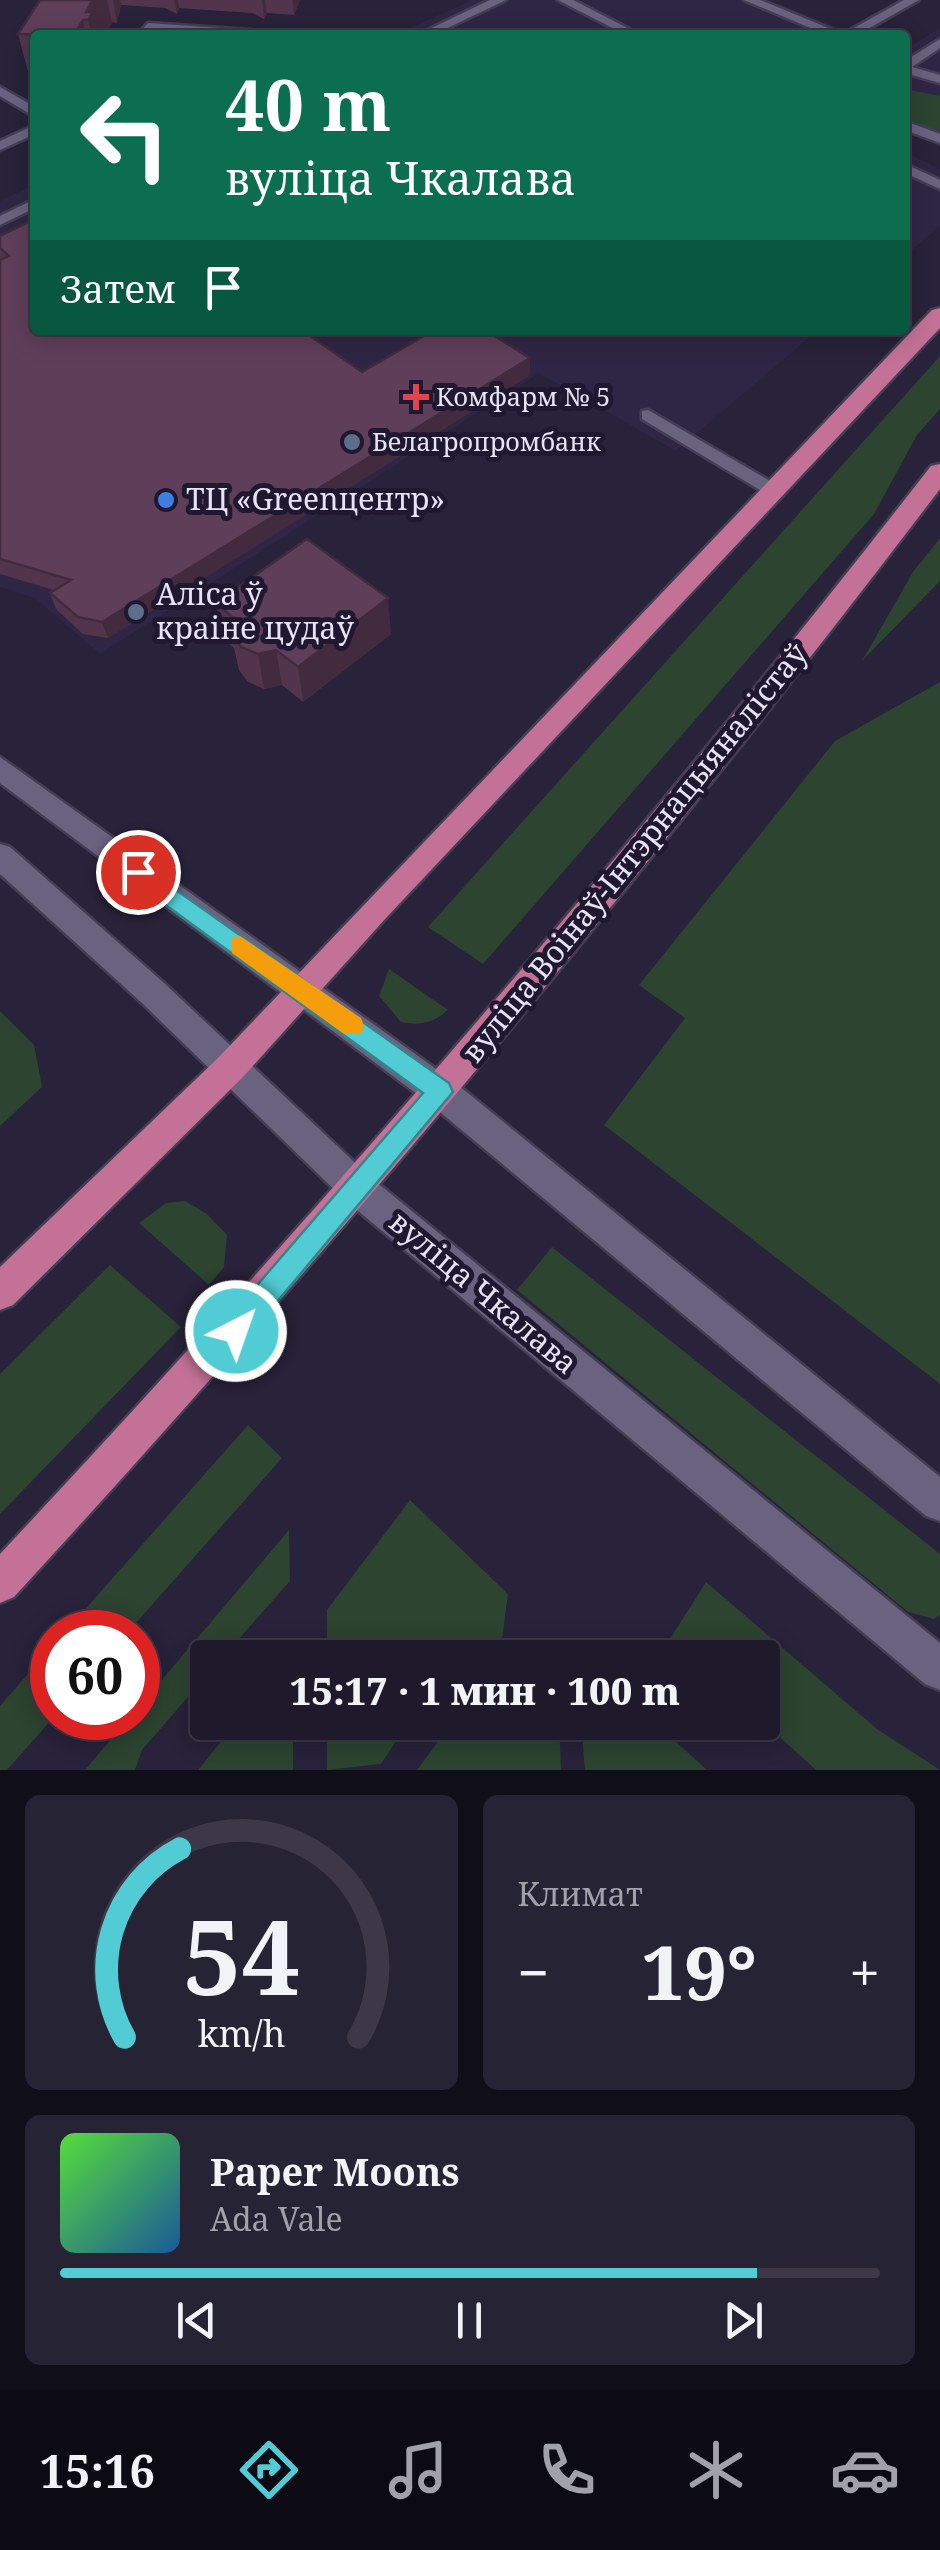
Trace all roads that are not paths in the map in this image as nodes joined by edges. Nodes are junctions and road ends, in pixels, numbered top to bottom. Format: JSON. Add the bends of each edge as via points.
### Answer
{"nodes":[{"id":1,"x":500,"y":0,"type":"edge"},
{"id":2,"x":564,"y":0,"type":"edge"},
{"id":3,"x":750,"y":0,"type":"edge"},
{"id":4,"x":912,"y":0,"type":"edge"},
{"id":5,"x":146,"y":30,"type":"edge"},
{"id":6,"x":199,"y":30,"type":"edge"},
{"id":7,"x":434,"y":30,"type":"edge"},
{"id":8,"x":625,"y":30,"type":"edge"},
{"id":9,"x":825,"y":30,"type":"edge"},
{"id":10,"x":857,"y":30,"type":"edge"},
{"id":11,"x":940,"y":43,"type":"edge"},
{"id":12,"x":924,"y":53,"type":"junction"},
{"id":13,"x":940,"y":58,"type":"edge"},
{"id":14,"x":910,"y":64,"type":"edge"},
{"id":15,"x":910,"y":69,"type":"edge"},
{"id":16,"x":940,"y":78,"type":"edge"},
{"id":17,"x":0,"y":91,"type":"edge"},
{"id":18,"x":30,"y":110,"type":"edge"},
{"id":19,"x":910,"y":127,"type":"edge"},
{"id":20,"x":30,"y":131,"type":"edge"},
{"id":21,"x":940,"y":139,"type":"edge"},
{"id":22,"x":0,"y":146,"type":"edge"},
{"id":23,"x":910,"y":170,"type":"edge"},
{"id":24,"x":940,"y":185,"type":"edge"},
{"id":25,"x":30,"y":206,"type":"edge"},
{"id":26,"x":0,"y":221,"type":"edge"},
{"id":27,"x":940,"y":315,"type":"edge"},
{"id":28,"x":648,"y":415,"type":"dead end"},
{"id":29,"x":940,"y":472,"type":"edge"},
{"id":30,"x":776,"y":492,"type":"junction"},
{"id":31,"x":0,"y":768,"type":"edge"},
{"id":32,"x":0,"y":856,"type":"edge"},
{"id":33,"x":305,"y":991,"type":"junction"},
{"id":34,"x":230,"y":1068,"type":"junction"},
{"id":35,"x":440,"y":1092,"type":"junction"},
{"id":36,"x":358,"y":1188,"type":"junction"},
{"id":37,"x":0,"y":1292,"type":"edge"},
{"id":38,"x":940,"y":1502,"type":"edge"},
{"id":39,"x":0,"y":1583,"type":"edge"},
{"id":40,"x":894,"y":1630,"type":"junction"},
{"id":41,"x":940,"y":1645,"type":"edge"},
{"id":42,"x":940,"y":1669,"type":"edge"}],
"edges":[{"from":1,"to":7,"type":"lane"},
{"from":2,"to":8,"type":"lane"},
{"from":3,"to":9,"type":"lane"},
{"from":4,"to":10,"type":"lane"},
{"from":5,"to":6,"type":"lane"},
{"from":11,"to":12,"type":"lane"},
{"from":12,"to":13,"type":"lane"},
{"from":12,"to":14,"type":"lane"},
{"from":15,"to":16,"type":"lane"},
{"from":17,"to":18,"type":"lane"},
{"from":19,"to":21,"type":"lane"},
{"from":20,"to":22,"type":"lane"},
{"from":23,"to":24,"type":"lane"},
{"from":25,"to":26,"type":"lane"},
{"from":27,"to":30,"type":"main road"},
{"from":28,"to":30,"type":"lane"},
{"from":29,"to":35,"type":"main road","name":"вуліца Воінаў-Інтэрнацыяналістаў"},
{"from":30,"to":33,"type":"main road"},
{"from":31,"to":33,"type":"main road"},
{"from":32,"to":34,"type":"main road","name":"вуліца Чкалава"},
{"from":33,"to":34,"type":"main road"},
{"from":33,"to":35,"type":"main road"},
{"from":34,"to":36,"type":"main road","name":"вуліца Чкалава"},
{"from":34,"to":37,"type":"main road"},
{"from":35,"to":36,"type":"main road","name":"вуліца Воінаў-Інтэрнацыяналістаў"},
{"from":35,"to":38,"type":"main road"},
{"from":36,"to":39,"type":"main road","name":"вуліца Воінаў-Інтэрнацыяналістаў","via":[[204,1366]]},
{"from":36,"to":40,"type":"main road","name":"вуліца Чкалава"},
{"from":40,"to":41,"type":"main road","via":[[911,1641]]},
{"from":40,"to":42,"type":"main road","name":"вуліца Чкалава"}]}
